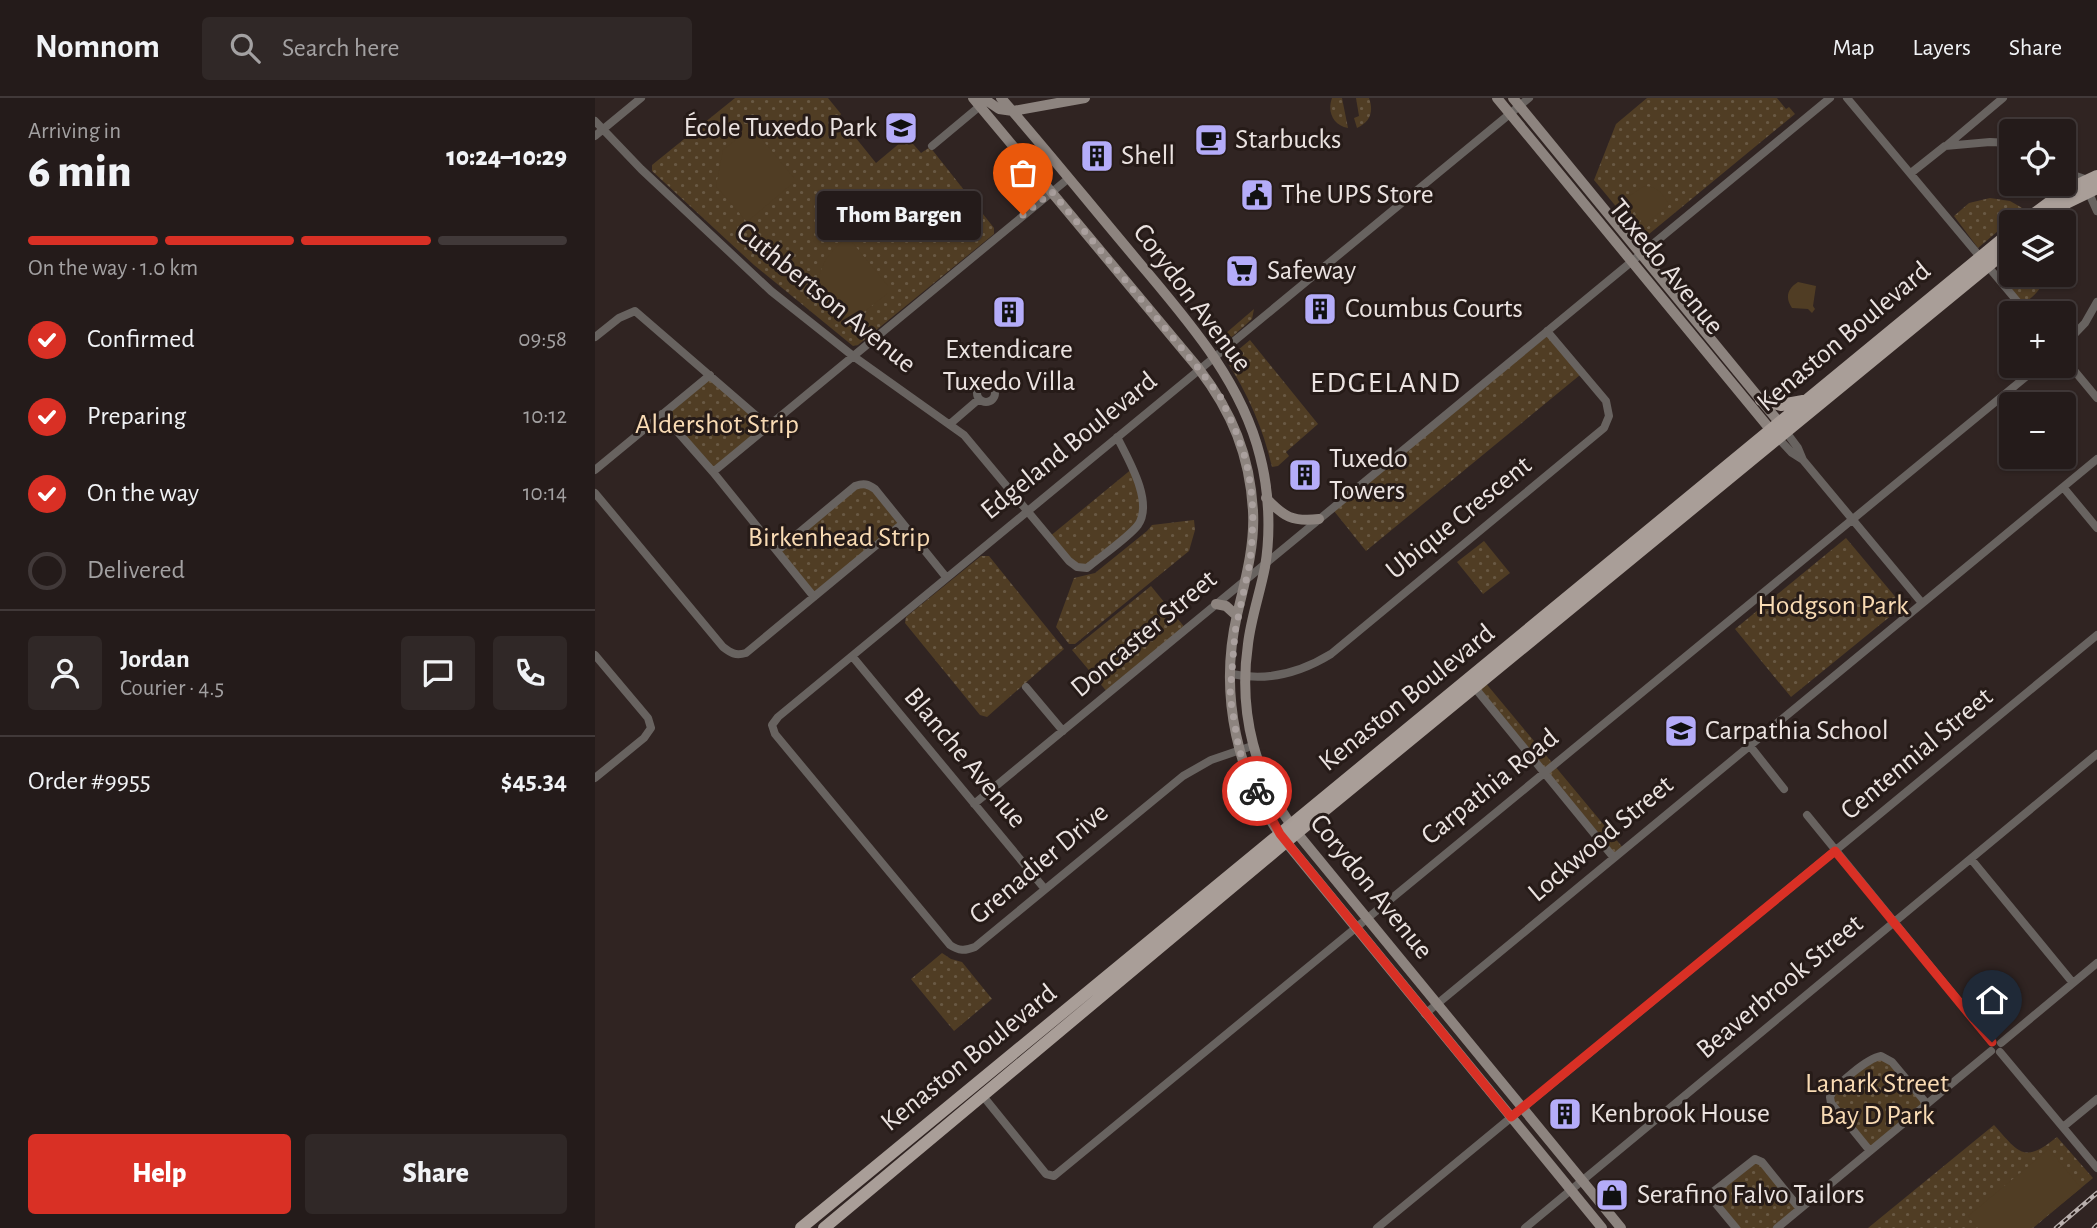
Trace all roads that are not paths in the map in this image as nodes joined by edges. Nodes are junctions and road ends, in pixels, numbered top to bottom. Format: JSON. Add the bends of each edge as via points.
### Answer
{"nodes":[{"id":1,"x":641,"y":98,"type":"edge"},
{"id":2,"x":1001,"y":98,"type":"edge"},
{"id":3,"x":1085,"y":98,"type":"edge"},
{"id":4,"x":1497,"y":98,"type":"edge"},
{"id":5,"x":1830,"y":98,"type":"edge"},
{"id":6,"x":1847,"y":98,"type":"edge"},
{"id":7,"x":2003,"y":98,"type":"edge"},
{"id":8,"x":979,"y":101,"type":"edge"},
{"id":9,"x":1518,"y":104,"type":"edge"},
{"id":10,"x":1045,"y":105,"type":"junction"},
{"id":11,"x":1013,"y":111,"type":"junction"},
{"id":12,"x":595,"y":121,"type":"edge"},
{"id":13,"x":603,"y":130,"type":"junction"},
{"id":14,"x":1032,"y":134,"type":"junction"},
{"id":15,"x":595,"y":136,"type":"edge"},
{"id":16,"x":1999,"y":142,"type":"edge"},
{"id":17,"x":932,"y":146,"type":"dead end"},
{"id":18,"x":1945,"y":146,"type":"junction"},
{"id":19,"x":1911,"y":173,"type":"junction"},
{"id":20,"x":2076,"y":175,"type":"edge"},
{"id":21,"x":1069,"y":178,"type":"junction"},
{"id":22,"x":2092,"y":184,"type":"edge"},
{"id":23,"x":1052,"y":192,"type":"junction"},
{"id":24,"x":2058,"y":196,"type":"edge"},
{"id":25,"x":2039,"y":210,"type":"edge"},
{"id":26,"x":2057,"y":210,"type":"edge"},
{"id":27,"x":2097,"y":211,"type":"edge"},
{"id":28,"x":1999,"y":245,"type":"edge"},
{"id":29,"x":1999,"y":253,"type":"edge"},
{"id":30,"x":1636,"y":258,"type":"junction"},
{"id":31,"x":1984,"y":261,"type":"junction"},
{"id":32,"x":2017,"y":301,"type":"edge"},
{"id":33,"x":2097,"y":302,"type":"edge"},
{"id":34,"x":1547,"y":331,"type":"junction"},
{"id":35,"x":2076,"y":332,"type":"edge"},
{"id":36,"x":595,"y":337,"type":"edge"},
{"id":37,"x":853,"y":356,"type":"junction"},
{"id":38,"x":1213,"y":357,"type":"junction"},
{"id":39,"x":1199,"y":369,"type":"junction"},
{"id":40,"x":2076,"y":373,"type":"edge"},
{"id":41,"x":710,"y":375,"type":"junction"},
{"id":42,"x":2024,"y":378,"type":"edge"},
{"id":43,"x":2097,"y":398,"type":"edge"},
{"id":44,"x":979,"y":400,"type":"dead end"},
{"id":45,"x":1761,"y":400,"type":"junction"},
{"id":46,"x":1807,"y":400,"type":"junction"},
{"id":47,"x":662,"y":414,"type":"junction"},
{"id":48,"x":950,"y":424,"type":"junction"},
{"id":49,"x":768,"y":426,"type":"junction"},
{"id":50,"x":1779,"y":431,"type":"junction"},
{"id":51,"x":1117,"y":437,"type":"junction"},
{"id":52,"x":2097,"y":459,"type":"edge"},
{"id":53,"x":595,"y":470,"type":"edge"},
{"id":54,"x":713,"y":472,"type":"junction"},
{"id":55,"x":2063,"y":487,"type":"junction"},
{"id":56,"x":595,"y":493,"type":"edge"},
{"id":57,"x":1266,"y":498,"type":"junction"},
{"id":58,"x":1026,"y":510,"type":"junction"},
{"id":59,"x":1319,"y":519,"type":"junction"},
{"id":60,"x":1852,"y":519,"type":"junction"},
{"id":61,"x":902,"y":524,"type":"junction"},
{"id":62,"x":2097,"y":528,"type":"edge"},
{"id":63,"x":1252,"y":538,"type":"junction"},
{"id":64,"x":1267,"y":539,"type":"junction"},
{"id":65,"x":777,"y":551,"type":"junction"},
{"id":66,"x":1265,"y":563,"type":"junction"},
{"id":67,"x":946,"y":577,"type":"junction"},
{"id":68,"x":1245,"y":580,"type":"junction"},
{"id":69,"x":814,"y":597,"type":"junction"},
{"id":70,"x":1922,"y":603,"type":"junction"},
{"id":71,"x":1216,"y":604,"type":"junction"},
{"id":72,"x":1240,"y":604,"type":"junction"},
{"id":73,"x":1255,"y":607,"type":"junction"},
{"id":74,"x":1237,"y":616,"type":"junction"},
{"id":75,"x":2097,"y":635,"type":"edge"},
{"id":76,"x":595,"y":655,"type":"edge"},
{"id":77,"x":852,"y":656,"type":"junction"},
{"id":78,"x":1231,"y":674,"type":"junction"},
{"id":79,"x":1244,"y":676,"type":"junction"},
{"id":80,"x":1026,"y":687,"type":"dead end"},
{"id":81,"x":1475,"y":688,"type":"junction"},
{"id":82,"x":772,"y":726,"type":"joint"},
{"id":83,"x":1063,"y":731,"type":"junction"},
{"id":84,"x":1252,"y":746,"type":"junction"},
{"id":85,"x":1749,"y":746,"type":"junction"},
{"id":86,"x":1239,"y":750,"type":"junction"},
{"id":87,"x":2097,"y":754,"type":"edge"},
{"id":88,"x":1543,"y":773,"type":"junction"},
{"id":89,"x":595,"y":778,"type":"edge"},
{"id":90,"x":1784,"y":789,"type":"dead end"},
{"id":91,"x":974,"y":804,"type":"junction"},
{"id":92,"x":1807,"y":816,"type":"dead end"},
{"id":93,"x":1294,"y":829,"type":"junction"},
{"id":94,"x":1283,"y":838,"type":"junction"},
{"id":95,"x":1835,"y":851,"type":"junction"},
{"id":96,"x":1614,"y":858,"type":"junction"},
{"id":97,"x":1971,"y":859,"type":"junction"},
{"id":98,"x":1044,"y":888,"type":"junction"},
{"id":99,"x":1366,"y":918,"type":"junction"},
{"id":100,"x":1894,"y":922,"type":"junction"},
{"id":101,"x":1355,"y":927,"type":"junction"},
{"id":102,"x":2097,"y":963,"type":"edge"},
{"id":103,"x":2073,"y":983,"type":"junction"},
{"id":104,"x":1437,"y":1004,"type":"junction"},
{"id":105,"x":1425,"y":1014,"type":"junction"},
{"id":106,"x":1996,"y":1047,"type":"junction"},
{"id":107,"x":983,"y":1096,"type":"junction"},
{"id":108,"x":2097,"y":1099,"type":"edge"},
{"id":109,"x":1927,"y":1104,"type":"junction"},
{"id":110,"x":1523,"y":1108,"type":"junction"},
{"id":111,"x":1511,"y":1117,"type":"junction"},
{"id":112,"x":2063,"y":1127,"type":"junction"},
{"id":113,"x":1870,"y":1151,"type":"junction"},
{"id":114,"x":2097,"y":1168,"type":"edge"},
{"id":115,"x":1582,"y":1181,"type":"junction"},
{"id":116,"x":1571,"y":1190,"type":"junction"},
{"id":117,"x":1800,"y":1209,"type":"junction"},
{"id":118,"x":801,"y":1228,"type":"edge"},
{"id":119,"x":824,"y":1228,"type":"edge"},
{"id":120,"x":1377,"y":1228,"type":"edge"},
{"id":121,"x":1525,"y":1228,"type":"edge"},
{"id":122,"x":1602,"y":1228,"type":"edge"},
{"id":123,"x":1621,"y":1228,"type":"edge"},
{"id":124,"x":1736,"y":1228,"type":"edge"},
{"id":125,"x":1777,"y":1228,"type":"edge"}],
"edges":[{"from":1,"to":13,"type":"street"},
{"from":2,"to":11,"type":"main road","name":"Corydon Avenue"},
{"from":3,"to":10,"type":"main road"},
{"from":4,"to":9,"type":"main road","name":"Tuxedo Avenue"},
{"from":5,"to":30,"type":"street","name":"Doncaster Street"},
{"from":6,"to":19,"type":"street"},
{"from":7,"to":18,"type":"street"},
{"from":8,"to":11,"type":"main road"},
{"from":8,"to":17,"type":"street"},
{"from":8,"to":23,"type":"main road","name":"Corydon Avenue"},
{"from":9,"to":30,"type":"main road","name":"Tuxedo Avenue"},
{"from":9,"to":38,"type":"street","name":"Edgeland Boulevard"},
{"from":10,"to":11,"type":"main road"},
{"from":10,"to":14,"type":"main road","via":[[1035,117]]},
{"from":11,"to":14,"type":"main road","name":"Corydon Avenue"},
{"from":12,"to":13,"type":"street","name":"Cuthbertson Avenue"},
{"from":13,"to":15,"type":"street"},
{"from":13,"to":37,"type":"street","name":"Cuthbertson Avenue","via":[[771,291]]},
{"from":14,"to":21,"type":"main road","name":"Corydon Avenue"},
{"from":16,"to":18,"type":"street"},
{"from":18,"to":19,"type":"street"},
{"from":19,"to":31,"type":"street"},
{"from":20,"to":22,"type":"street"},
{"from":21,"to":23,"type":"street"},
{"from":21,"to":38,"type":"main road","name":"Corydon Avenue"},
{"from":22,"to":26,"type":"main road"},
{"from":22,"to":27,"type":"street"},
{"from":23,"to":37,"type":"street"},
{"from":23,"to":39,"type":"main road","name":"Corydon Avenue"},
{"from":24,"to":25,"type":"main road"},
{"from":28,"to":31,"type":"main road","name":"Kenaston Boulevard"},
{"from":29,"to":31,"type":"main road","name":"Kenaston Boulevard"},
{"from":30,"to":34,"type":"street","name":"Doncaster Street"},
{"from":30,"to":45,"type":"main road","name":"Tuxedo Avenue"},
{"from":30,"to":50,"type":"main road","name":"Tuxedo Avenue"},
{"from":31,"to":32,"type":"street"},
{"from":31,"to":46,"type":"main road","name":"Kenaston Boulevard"},
{"from":31,"to":50,"type":"main road","name":"Kenaston Boulevard"},
{"from":33,"to":35,"type":"street"},
{"from":34,"to":59,"type":"street","name":"Doncaster Street"},
{"from":34,"to":79,"type":"street","name":"Ubique Crescent","via":[[1606,401],[1609,416],[1604,428],[1331,654],[1299,671]]},
{"from":36,"to":41,"type":"street","via":[[619,317],[635,311]]},
{"from":37,"to":48,"type":"street","name":"Cuthbertson Avenue"},
{"from":37,"to":49,"type":"street"},
{"from":38,"to":39,"type":"street","name":"Edgeland Boulevard"},
{"from":38,"to":57,"type":"main road","name":"Corydon Avenue","via":[[1249,422]]},
{"from":39,"to":51,"type":"street","name":"Edgeland Boulevard"},
{"from":39,"to":63,"type":"main road","name":"Corydon Avenue","via":[[1220,396],[1246,460]]},
{"from":40,"to":43,"type":"street"},
{"from":41,"to":47,"type":"street"},
{"from":41,"to":49,"type":"street"},
{"from":42,"to":60,"type":"street","name":"Carpathia Road"},
{"from":44,"to":48,"type":"street"},
{"from":45,"to":46,"type":"main road","via":[[1781,405]]},
{"from":45,"to":50,"type":"main road","name":"Tuxedo Avenue"},
{"from":46,"to":50,"type":"main road","name":"Kenaston Boulevard"},
{"from":47,"to":53,"type":"street"},
{"from":47,"to":54,"type":"street"},
{"from":48,"to":58,"type":"street","name":"Cuthbertson Avenue"},
{"from":49,"to":54,"type":"street"},
{"from":50,"to":60,"type":"street","name":"Tuxedo Avenue","via":[[1792,453]]},
{"from":50,"to":81,"type":"main road","name":"Kenaston Boulevard"},
{"from":50,"to":93,"type":"main road","name":"Kenaston Boulevard"},
{"from":51,"to":58,"type":"street","name":"Edgeland Boulevard"},
{"from":51,"to":58,"type":"street","name":"Cuthbertson Avenue","via":[[1137,477],[1142,516],[1137,526],[1087,568],[1069,561]]},
{"from":52,"to":55,"type":"street","name":"Lockwood Street"},
{"from":54,"to":65,"type":"street"},
{"from":55,"to":62,"type":"street"},
{"from":55,"to":70,"type":"street","name":"Lockwood Street"},
{"from":56,"to":69,"type":"street","via":[[731,654],[746,653]]},
{"from":57,"to":59,"type":"main road","via":[[1283,515],[1303,521]]},
{"from":57,"to":64,"type":"main road","name":"Corydon Avenue"},
{"from":58,"to":67,"type":"street","name":"Edgeland Boulevard"},
{"from":59,"to":66,"type":"street","name":"Doncaster Street"},
{"from":60,"to":70,"type":"street","name":"Tuxedo Avenue"},
{"from":60,"to":88,"type":"street","name":"Carpathia Road"},
{"from":61,"to":65,"type":"street","via":[[875,489],[862,484]]},
{"from":61,"to":67,"type":"street"},
{"from":61,"to":69,"type":"street"},
{"from":63,"to":64,"type":"main road"},
{"from":63,"to":68,"type":"main road","name":"Corydon Avenue"},
{"from":64,"to":66,"type":"main road","name":"Corydon Avenue"},
{"from":65,"to":69,"type":"street"},
{"from":66,"to":68,"type":"street","name":"Doncaster Street"},
{"from":66,"to":73,"type":"main road","name":"Corydon Avenue"},
{"from":67,"to":77,"type":"street","name":"Edgeland Boulevard"},
{"from":68,"to":71,"type":"street","name":"Doncaster Street"},
{"from":68,"to":72,"type":"main road","name":"Corydon Avenue"},
{"from":70,"to":85,"type":"street","name":"Lockwood Street"},
{"from":71,"to":74,"type":"main road"},
{"from":71,"to":83,"type":"street","name":"Doncaster Street"},
{"from":72,"to":73,"type":"main road"},
{"from":72,"to":74,"type":"main road","name":"Corydon Avenue"},
{"from":73,"to":79,"type":"main road","name":"Corydon Avenue"},
{"from":74,"to":78,"type":"main road","name":"Corydon Avenue"},
{"from":75,"to":95,"type":"street","name":"Centennial Street"},
{"from":76,"to":89,"type":"street","via":[[648,718],[651,728]]},
{"from":77,"to":82,"type":"street","name":"Edgeland Boulevard","via":[[778,716]]},
{"from":77,"to":91,"type":"street","name":"Blanche Avenue"},
{"from":78,"to":79,"type":"street","name":"Ubique Crescent"},
{"from":78,"to":86,"type":"main road","name":"Corydon Avenue"},
{"from":79,"to":84,"type":"main road","name":"Corydon Avenue"},
{"from":80,"to":83,"type":"street"},
{"from":81,"to":88,"type":"street"},
{"from":81,"to":93,"type":"main road","name":"Kenaston Boulevard"},
{"from":82,"to":98,"type":"street","name":"Grenadier Drive","via":[[956,949],[975,947]]},
{"from":83,"to":91,"type":"street","name":"Doncaster Street"},
{"from":84,"to":86,"type":"street","name":"Grenadier Drive"},
{"from":84,"to":93,"type":"main road","name":"Corydon Avenue","via":[[1274,800]]},
{"from":85,"to":90,"type":"street"},
{"from":85,"to":96,"type":"street","name":"Lockwood Street"},
{"from":86,"to":94,"type":"main road","name":"Corydon Avenue"},
{"from":86,"to":98,"type":"street","name":"Grenadier Drive","via":[[1182,776]]},
{"from":87,"to":97,"type":"street","name":"Beaverbrook Street"},
{"from":88,"to":96,"type":"street"},
{"from":88,"to":99,"type":"street","name":"Carpathia Road"},
{"from":91,"to":98,"type":"street","name":"Blanche Avenue"},
{"from":92,"to":95,"type":"street"},
{"from":93,"to":94,"type":"main road","name":"Kenaston Boulevard"},
{"from":93,"to":99,"type":"main road","name":"Corydon Avenue"},
{"from":94,"to":101,"type":"main road","name":"Corydon Avenue"},
{"from":94,"to":107,"type":"main road","name":"Kenaston Boulevard"},
{"from":94,"to":118,"type":"main road","name":"Kenaston Boulevard"},
{"from":95,"to":100,"type":"street"},
{"from":95,"to":110,"type":"street","name":"Centennial Street"},
{"from":96,"to":104,"type":"street","name":"Lockwood Street"},
{"from":97,"to":100,"type":"street","name":"Beaverbrook Street"},
{"from":97,"to":103,"type":"street"},
{"from":99,"to":101,"type":"street","name":"Carpathia Road"},
{"from":99,"to":104,"type":"main road","name":"Corydon Avenue"},
{"from":100,"to":106,"type":"street"},
{"from":100,"to":115,"type":"street","name":"Beaverbrook Street"},
{"from":101,"to":105,"type":"main road","name":"Corydon Avenue"},
{"from":101,"to":107,"type":"street","name":"Carpathia Road","via":[[1054,1176],[1046,1174]]},
{"from":102,"to":103,"type":"street"},
{"from":103,"to":106,"type":"street"},
{"from":104,"to":105,"type":"street","name":"Lockwood Street"},
{"from":104,"to":110,"type":"main road","name":"Corydon Avenue"},
{"from":105,"to":111,"type":"main road","name":"Corydon Avenue"},
{"from":106,"to":109,"type":"street"},
{"from":106,"to":112,"type":"street"},
{"from":107,"to":119,"type":"main road","name":"Kenaston Boulevard"},
{"from":108,"to":112,"type":"street"},
{"from":109,"to":113,"type":"street"},
{"from":109,"to":113,"type":"street","via":[[1892,1062],[1881,1056],[1836,1088],[1831,1103]]},
{"from":110,"to":111,"type":"street","name":"Centennial Street"},
{"from":110,"to":115,"type":"main road","name":"Corydon Avenue"},
{"from":111,"to":116,"type":"main road","name":"Corydon Avenue"},
{"from":111,"to":120,"type":"street","name":"Centennial Street"},
{"from":112,"to":114,"type":"street"},
{"from":113,"to":117,"type":"street"},
{"from":115,"to":116,"type":"street","name":"Beaverbrook Street"},
{"from":115,"to":123,"type":"main road","name":"Corydon Avenue"},
{"from":116,"to":121,"type":"street","name":"Beaverbrook Street"},
{"from":116,"to":122,"type":"main road","name":"Corydon Avenue"},
{"from":117,"to":124,"type":"street","via":[[1755,1159],[1713,1192],[1716,1204]]},
{"from":117,"to":125,"type":"street"}]}
